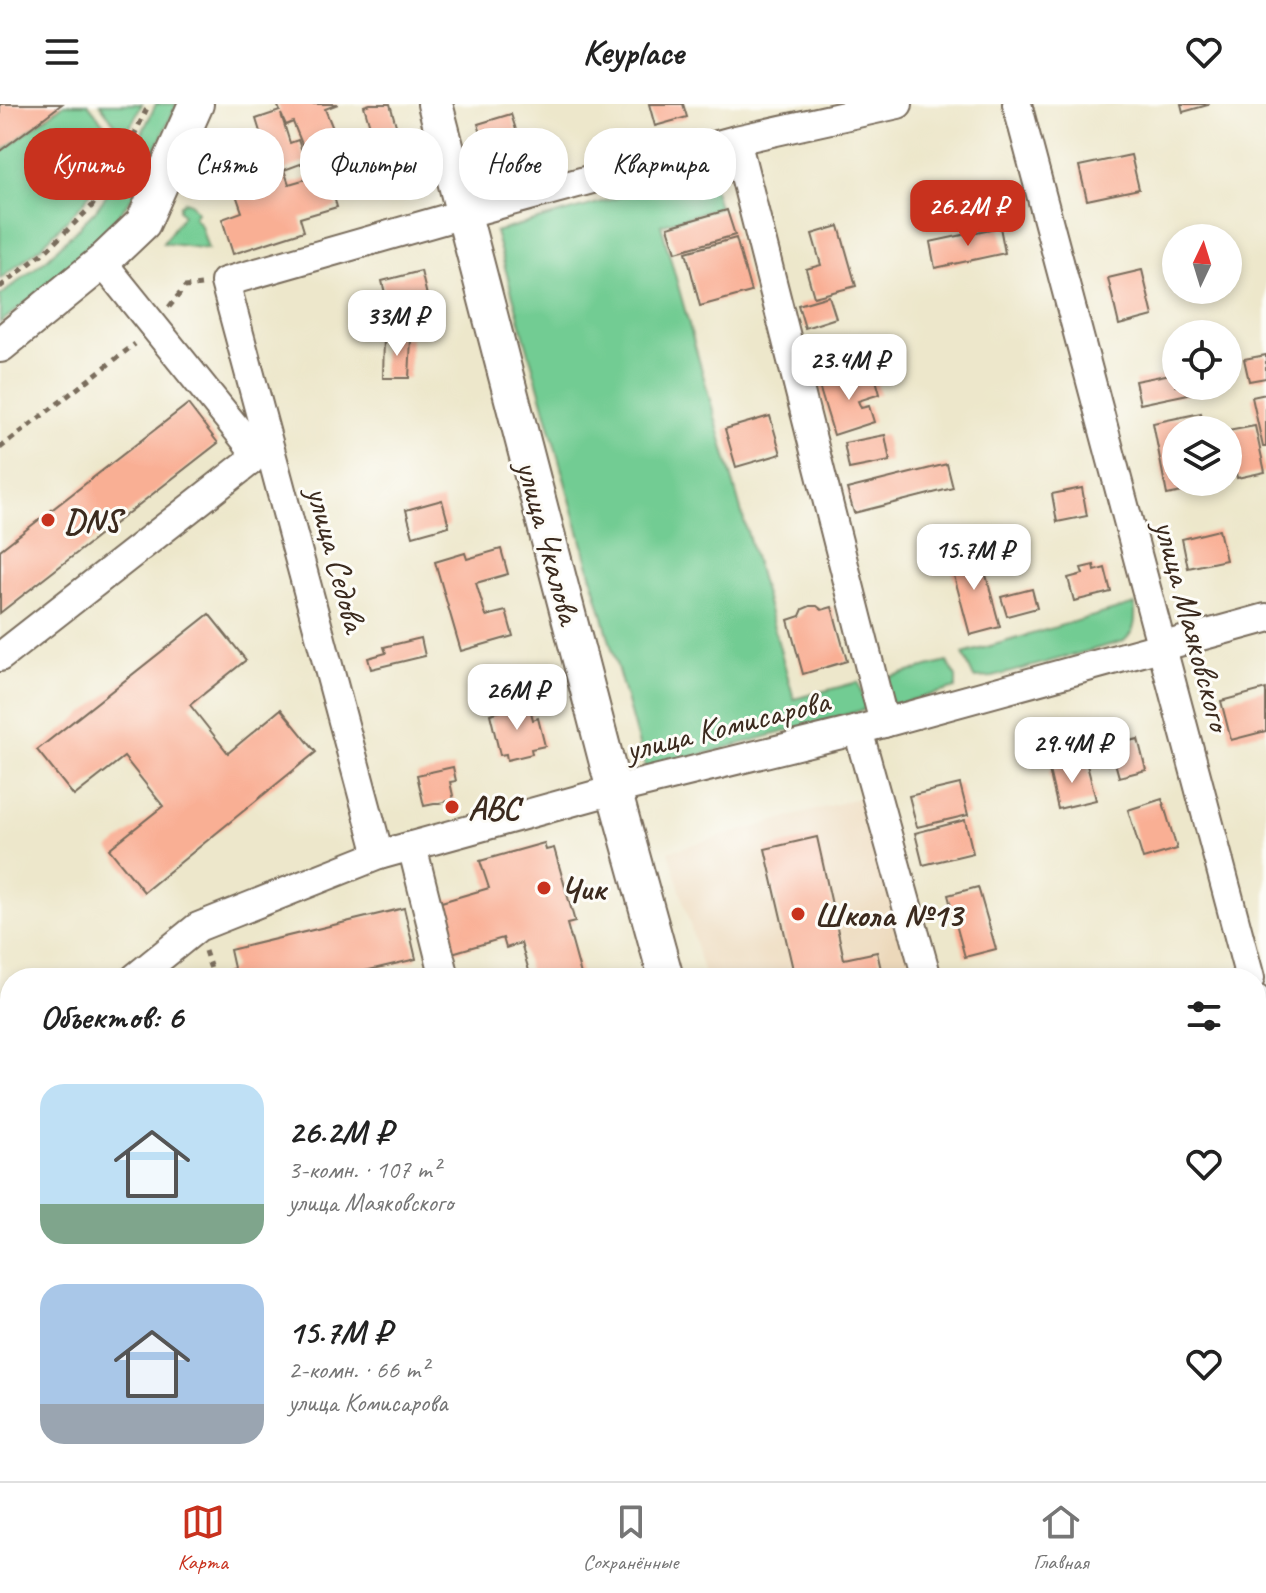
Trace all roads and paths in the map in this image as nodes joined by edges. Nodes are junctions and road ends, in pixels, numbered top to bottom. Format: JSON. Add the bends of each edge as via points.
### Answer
{"nodes":[{"id":1,"x":149,"y":104,"type":"edge"},
{"id":2,"x":196,"y":104,"type":"edge"},
{"id":3,"x":435,"y":104,"type":"edge"},
{"id":4,"x":898,"y":104,"type":"edge"},
{"id":5,"x":1017,"y":104,"type":"edge"},
{"id":6,"x":736,"y":140,"type":"joint"},
{"id":7,"x":584,"y":181,"type":"edge"},
{"id":8,"x":463,"y":214,"type":"junction"},
{"id":9,"x":102,"y":262,"type":"junction"},
{"id":10,"x":225,"y":282,"type":"junction"},
{"id":11,"x":0,"y":287,"type":"edge"},
{"id":12,"x":153,"y":325,"type":"junction"},
{"id":13,"x":0,"y":345,"type":"edge"},
{"id":14,"x":0,"y":448,"type":"edge"},
{"id":15,"x":1266,"y":618,"type":"edge"},
{"id":16,"x":1161,"y":646,"type":"junction"},
{"id":17,"x":0,"y":657,"type":"edge"},
{"id":18,"x":871,"y":726,"type":"junction"},
{"id":19,"x":614,"y":790,"type":"junction"},
{"id":20,"x":412,"y":846,"type":"junction"},
{"id":21,"x":379,"y":855,"type":"junction"},
{"id":22,"x":147,"y":968,"type":"edge"},
{"id":23,"x":442,"y":968,"type":"edge"},
{"id":24,"x":663,"y":968,"type":"edge"},
{"id":25,"x":925,"y":968,"type":"edge"},
{"id":26,"x":1247,"y":968,"type":"edge"}],
"edges":[{"from":1,"to":11,"type":"path","via":[[92,206]]},
{"from":2,"to":9,"type":"main road","via":[[143,223]]},
{"from":3,"to":8,"type":"main road","name":"улица Чкалова"},
{"from":4,"to":6,"type":"street"},
{"from":5,"to":16,"type":"street","name":"улица Маяковского"},
{"from":6,"to":18,"type":"street"},
{"from":7,"to":8,"type":"street"},
{"from":8,"to":10,"type":"street"},
{"from":8,"to":19,"type":"main road","name":"улица Чкалова"},
{"from":9,"to":12,"type":"street"},
{"from":9,"to":13,"type":"main road"},
{"from":10,"to":12,"type":"path","via":[[185,287]]},
{"from":10,"to":21,"type":"street","name":"улица Седова"},
{"from":12,"to":14,"type":"path"},
{"from":12,"to":17,"type":"street","via":[[252,448],[249,462]]},
{"from":15,"to":16,"type":"street","name":"улица Комисарова"},
{"from":16,"to":18,"type":"street","name":"улица Комисарова"},
{"from":16,"to":26,"type":"street","name":"улица Маяковского"},
{"from":18,"to":19,"type":"street","name":"улица Комисарова"},
{"from":18,"to":25,"type":"street"},
{"from":19,"to":20,"type":"street","name":"улица Комисарова"},
{"from":19,"to":24,"type":"main road","name":"улица Чкалова"},
{"from":20,"to":21,"type":"street","name":"улица Комисарова"},
{"from":20,"to":23,"type":"street"},
{"from":21,"to":22,"type":"street","name":"улица Комисарова","via":[[198,927]]}]}
